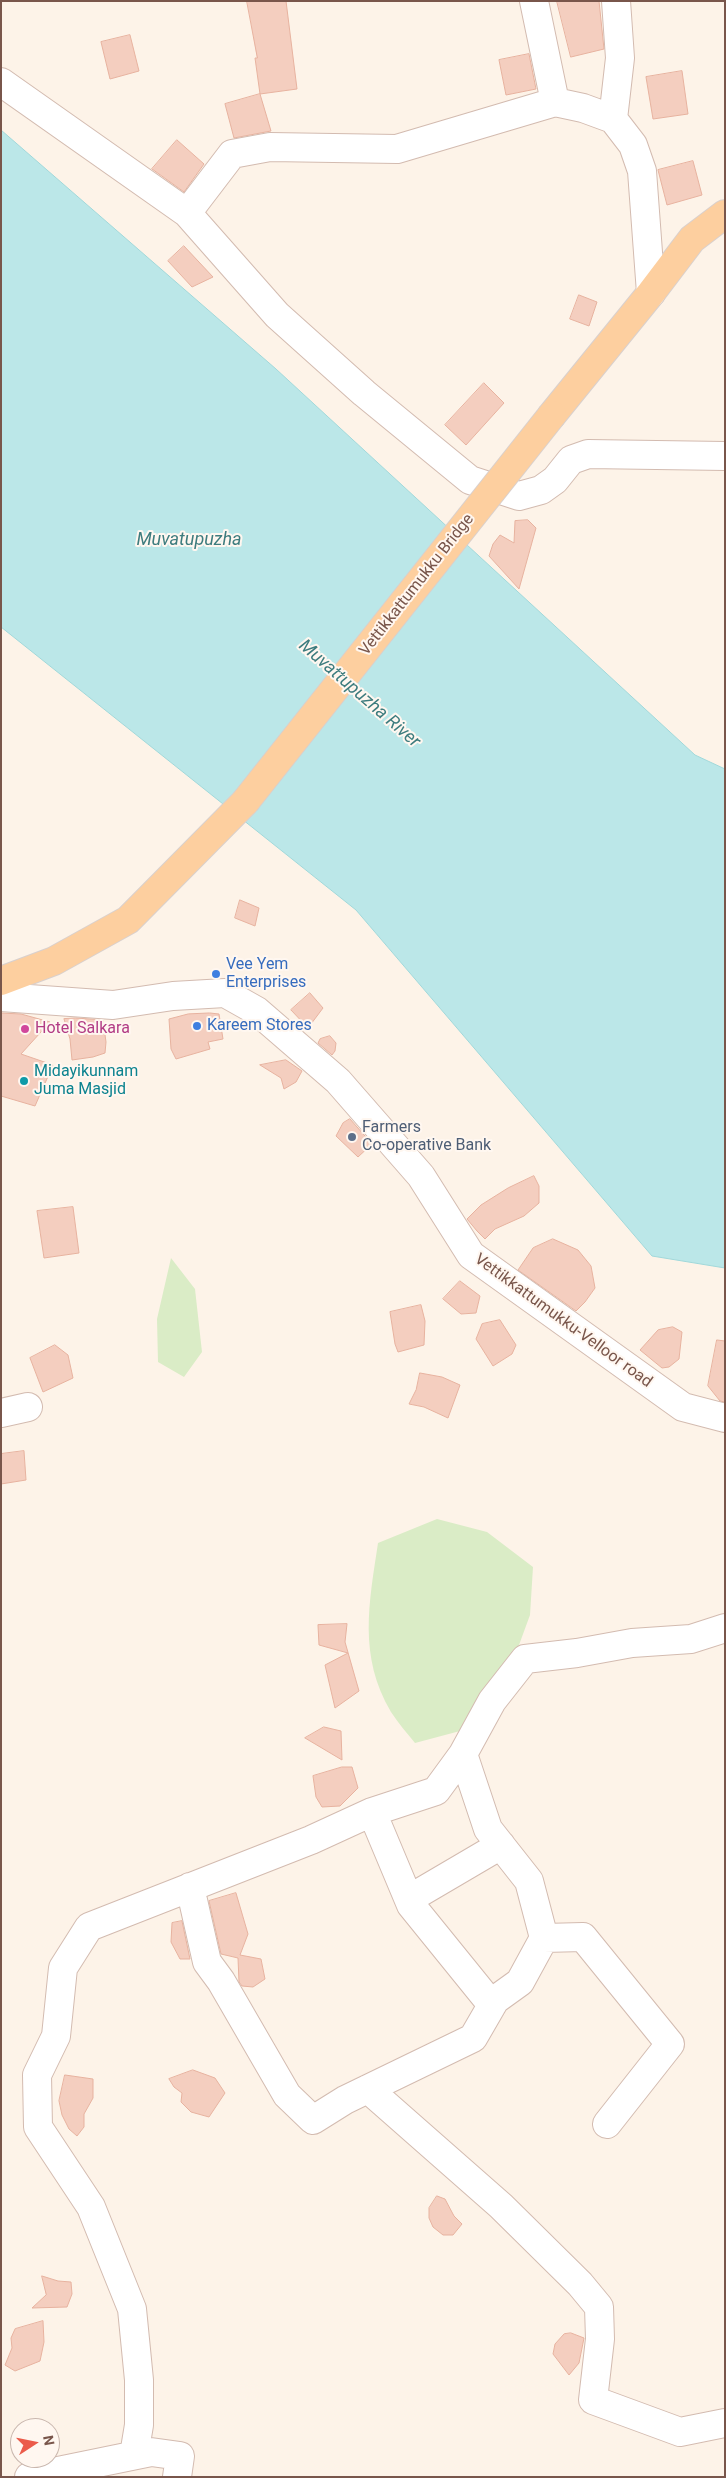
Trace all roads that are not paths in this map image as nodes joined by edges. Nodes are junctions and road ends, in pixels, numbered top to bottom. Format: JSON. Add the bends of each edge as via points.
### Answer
{"nodes":[{"id":1,"x":534,"y":1,"type":"edge"},
{"id":2,"x":616,"y":1,"type":"edge"},
{"id":3,"x":1,"y":82,"type":"edge"},
{"id":4,"x":555,"y":102,"type":"junction"},
{"id":5,"x":613,"y":119,"type":"junction"},
{"id":6,"x":187,"y":213,"type":"junction"},
{"id":7,"x":725,"y":214,"type":"edge"},
{"id":8,"x":651,"y":293,"type":"junction"},
{"id":9,"x":725,"y":456,"type":"edge"},
{"id":10,"x":1,"y":981,"type":"edge"},
{"id":11,"x":1,"y":998,"type":"edge"},
{"id":12,"x":28,"y":1407,"type":"dead end"},
{"id":13,"x":1,"y":1413,"type":"edge"},
{"id":14,"x":725,"y":1418,"type":"edge"},
{"id":15,"x":725,"y":1628,"type":"edge"},
{"id":16,"x":463,"y":1754,"type":"junction"},
{"id":17,"x":372,"y":1812,"type":"junction"},
{"id":18,"x":501,"y":1845,"type":"junction"},
{"id":19,"x":190,"y":1888,"type":"junction"},
{"id":20,"x":409,"y":1899,"type":"junction"},
{"id":21,"x":544,"y":1938,"type":"junction"},
{"id":22,"x":492,"y":2005,"type":"junction"},
{"id":23,"x":368,"y":2089,"type":"junction"},
{"id":24,"x":607,"y":2124,"type":"dead end"},
{"id":25,"x":725,"y":2423,"type":"edge"},
{"id":26,"x":134,"y":2455,"type":"junction"},
{"id":27,"x":29,"y":2477,"type":"edge"},
{"id":28,"x":177,"y":2477,"type":"edge"}],
"edges":[{"from":1,"to":4,"type":"street"},
{"from":2,"to":5,"type":"street","via":[[620,58]]},
{"from":3,"to":6,"type":"street"},
{"from":4,"to":5,"type":"street"},
{"from":4,"to":6,"type":"street","via":[[397,149],[270,147],[232,154]]},
{"from":5,"to":8,"type":"street","via":[[633,145],[642,171]]},
{"from":6,"to":9,"type":"street","via":[[277,315],[364,393],[470,480],[519,496],[541,490],[555,480],[571,460],[588,454]]},
{"from":7,"to":8,"type":"main road","name":"Vettikkattumukku Bridge","via":[[692,239]]},
{"from":8,"to":10,"type":"main road","name":"Vettikkattumukku Bridge","bridge":true,"via":[[246,802],[128,920],[54,962]]},
{"from":11,"to":14,"type":"street","name":"Vettikkattumukku-Velloor road","via":[[113,1005],[173,996],[225,994],[258,1011],[338,1081],[409,1161],[471,1255],[683,1407]]},
{"from":12,"to":13,"type":"street"},
{"from":15,"to":16,"type":"street","via":[[691,1639],[632,1643],[577,1654],[525,1659],[492,1701]]},
{"from":16,"to":17,"type":"street","via":[[436,1791]]},
{"from":16,"to":18,"type":"street","via":[[488,1829]]},
{"from":17,"to":19,"type":"street"},
{"from":17,"to":20,"type":"street"},
{"from":18,"to":20,"type":"street"},
{"from":18,"to":21,"type":"street","via":[[529,1881]]},
{"from":19,"to":23,"type":"street","via":[[207,1962],[287,2095],[313,2120]]},
{"from":19,"to":26,"type":"street","via":[[89,1927],[63,1968],[56,2036],[37,2075],[38,2127],[91,2207],[132,2309],[139,2380],[139,2425]]},
{"from":20,"to":22,"type":"street"},
{"from":21,"to":22,"type":"street","via":[[520,1982]]},
{"from":21,"to":24,"type":"street","via":[[583,1937],[670,2044]]},
{"from":22,"to":23,"type":"street","via":[[473,2038]]},
{"from":23,"to":25,"type":"street","via":[[501,2206],[599,2307],[600,2339],[594,2400],[680,2432]]},
{"from":26,"to":27,"type":"street"},
{"from":26,"to":28,"type":"street","via":[[151,2452],[180,2456]]}]}
